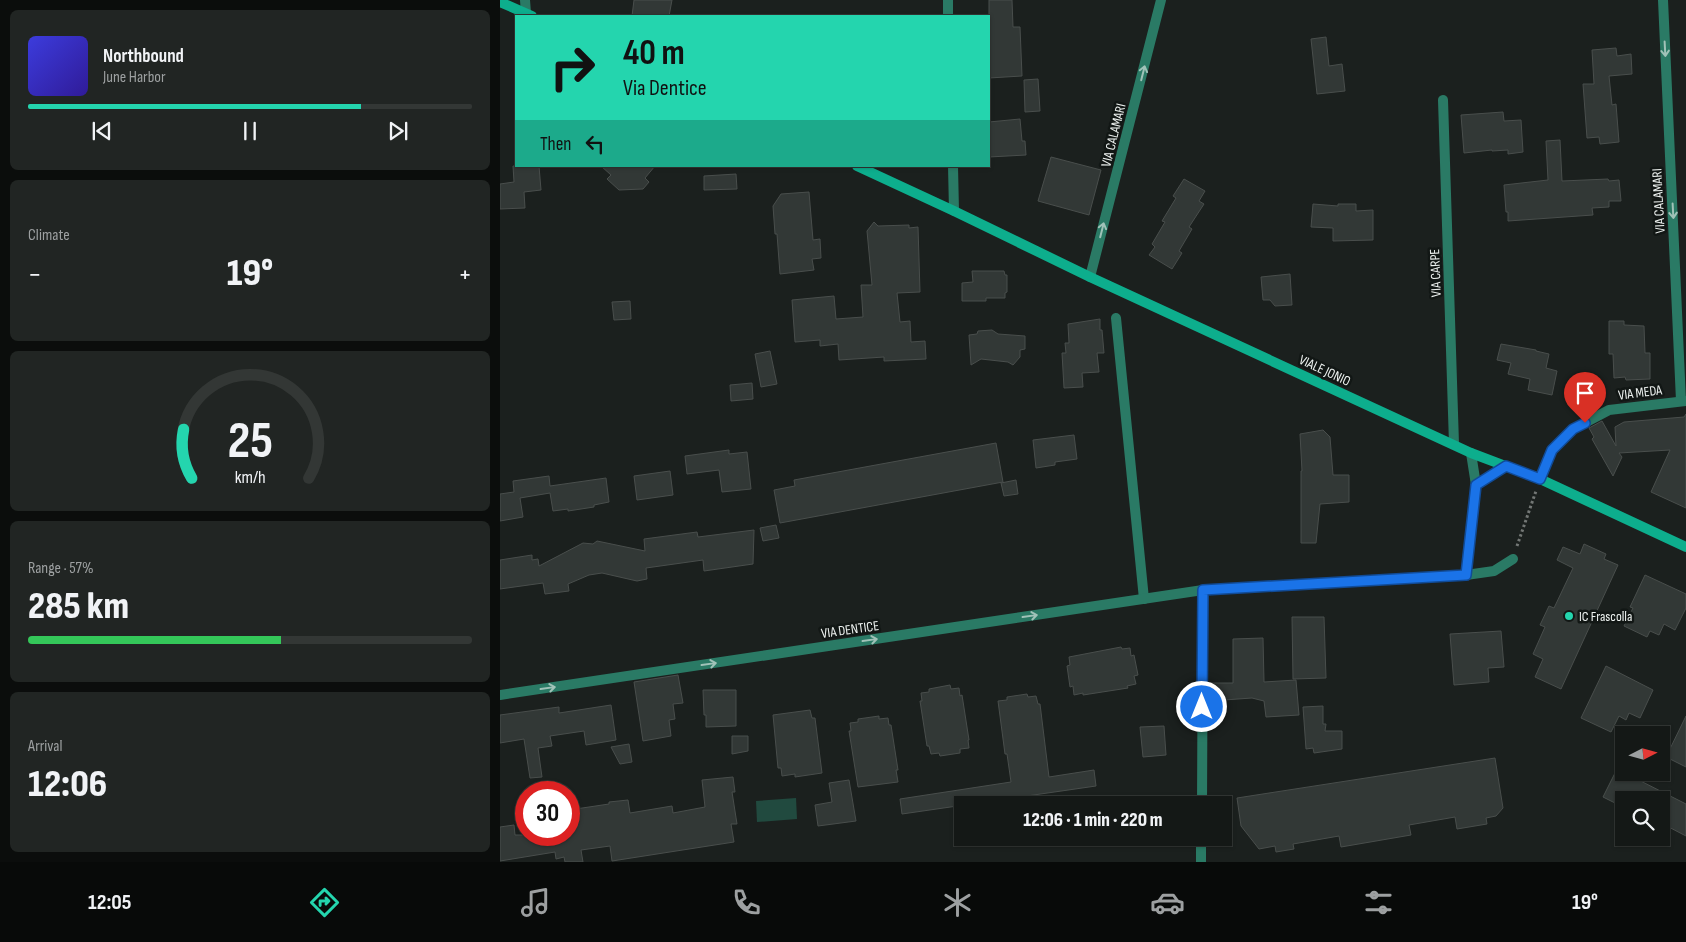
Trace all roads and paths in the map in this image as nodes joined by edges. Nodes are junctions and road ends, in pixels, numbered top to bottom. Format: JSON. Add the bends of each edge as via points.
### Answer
{"nodes":[{"id":1,"x":525,"y":0,"type":"edge"},
{"id":2,"x":948,"y":0,"type":"edge"},
{"id":3,"x":1161,"y":0,"type":"edge"},
{"id":4,"x":1663,"y":0,"type":"edge"},
{"id":5,"x":500,"y":2,"type":"edge"},
{"id":6,"x":529,"y":15,"type":"edge"},
{"id":7,"x":948,"y":15,"type":"edge"},
{"id":8,"x":1443,"y":100,"type":"dead end"},
{"id":9,"x":859,"y":167,"type":"edge"},
{"id":10,"x":953,"y":167,"type":"edge"},
{"id":11,"x":954,"y":211,"type":"junction"},
{"id":12,"x":1090,"y":278,"type":"junction"},
{"id":13,"x":1116,"y":318,"type":"dead end"},
{"id":14,"x":1684,"y":401,"type":"edge"},
{"id":15,"x":1454,"y":444,"type":"junction"},
{"id":16,"x":1471,"y":453,"type":"junction"},
{"id":17,"x":1506,"y":466,"type":"junction"},
{"id":18,"x":1540,"y":479,"type":"junction"},
{"id":19,"x":1476,"y":485,"type":"junction"},
{"id":20,"x":1686,"y":547,"type":"edge"},
{"id":21,"x":1513,"y":559,"type":"joint"},
{"id":22,"x":1466,"y":575,"type":"junction"},
{"id":23,"x":1203,"y":590,"type":"junction"},
{"id":24,"x":1144,"y":599,"type":"junction"},
{"id":25,"x":500,"y":695,"type":"edge"},
{"id":26,"x":1202,"y":796,"type":"edge"},
{"id":27,"x":1201,"y":846,"type":"edge"},
{"id":28,"x":1201,"y":862,"type":"edge"}],
"edges":[{"from":1,"to":6,"type":"street"},
{"from":2,"to":7,"type":"street"},
{"from":12,"to":3,"type":"street","name":"VIA CALAMARI","one_way":true},
{"from":4,"to":14,"type":"street","name":"VIA CALAMARI","one_way":true},
{"from":5,"to":6,"type":"street"},
{"from":8,"to":15,"type":"street","name":"VIA CARPE"},
{"from":9,"to":11,"type":"street","name":"VIALE JONIO"},
{"from":10,"to":11,"type":"street"},
{"from":11,"to":12,"type":"street","name":"VIALE JONIO"},
{"from":12,"to":15,"type":"street","name":"VIALE JONIO"},
{"from":13,"to":24,"type":"street"},
{"from":14,"to":18,"type":"street","name":"VIA MEDA","via":[[1609,410],[1573,429],[1552,450]]},
{"from":15,"to":16,"type":"street","name":"VIALE JONIO"},
{"from":16,"to":17,"type":"street","name":"VIALE JONIO"},
{"from":16,"to":19,"type":"street"},
{"from":17,"to":18,"type":"street","name":"VIALE JONIO"},
{"from":17,"to":19,"type":"street"},
{"from":18,"to":20,"type":"street","name":"VIALE JONIO"},
{"from":18,"to":21,"type":"path"},
{"from":19,"to":22,"type":"street"},
{"from":21,"to":22,"type":"street","name":"VIA DENTICE","via":[[1494,571]]},
{"from":22,"to":23,"type":"street","name":"VIA DENTICE"},
{"from":23,"to":24,"type":"street","name":"VIA DENTICE"},
{"from":23,"to":26,"type":"street"},
{"from":25,"to":24,"type":"street","name":"VIA DENTICE","one_way":true},
{"from":27,"to":28,"type":"street"}]}
